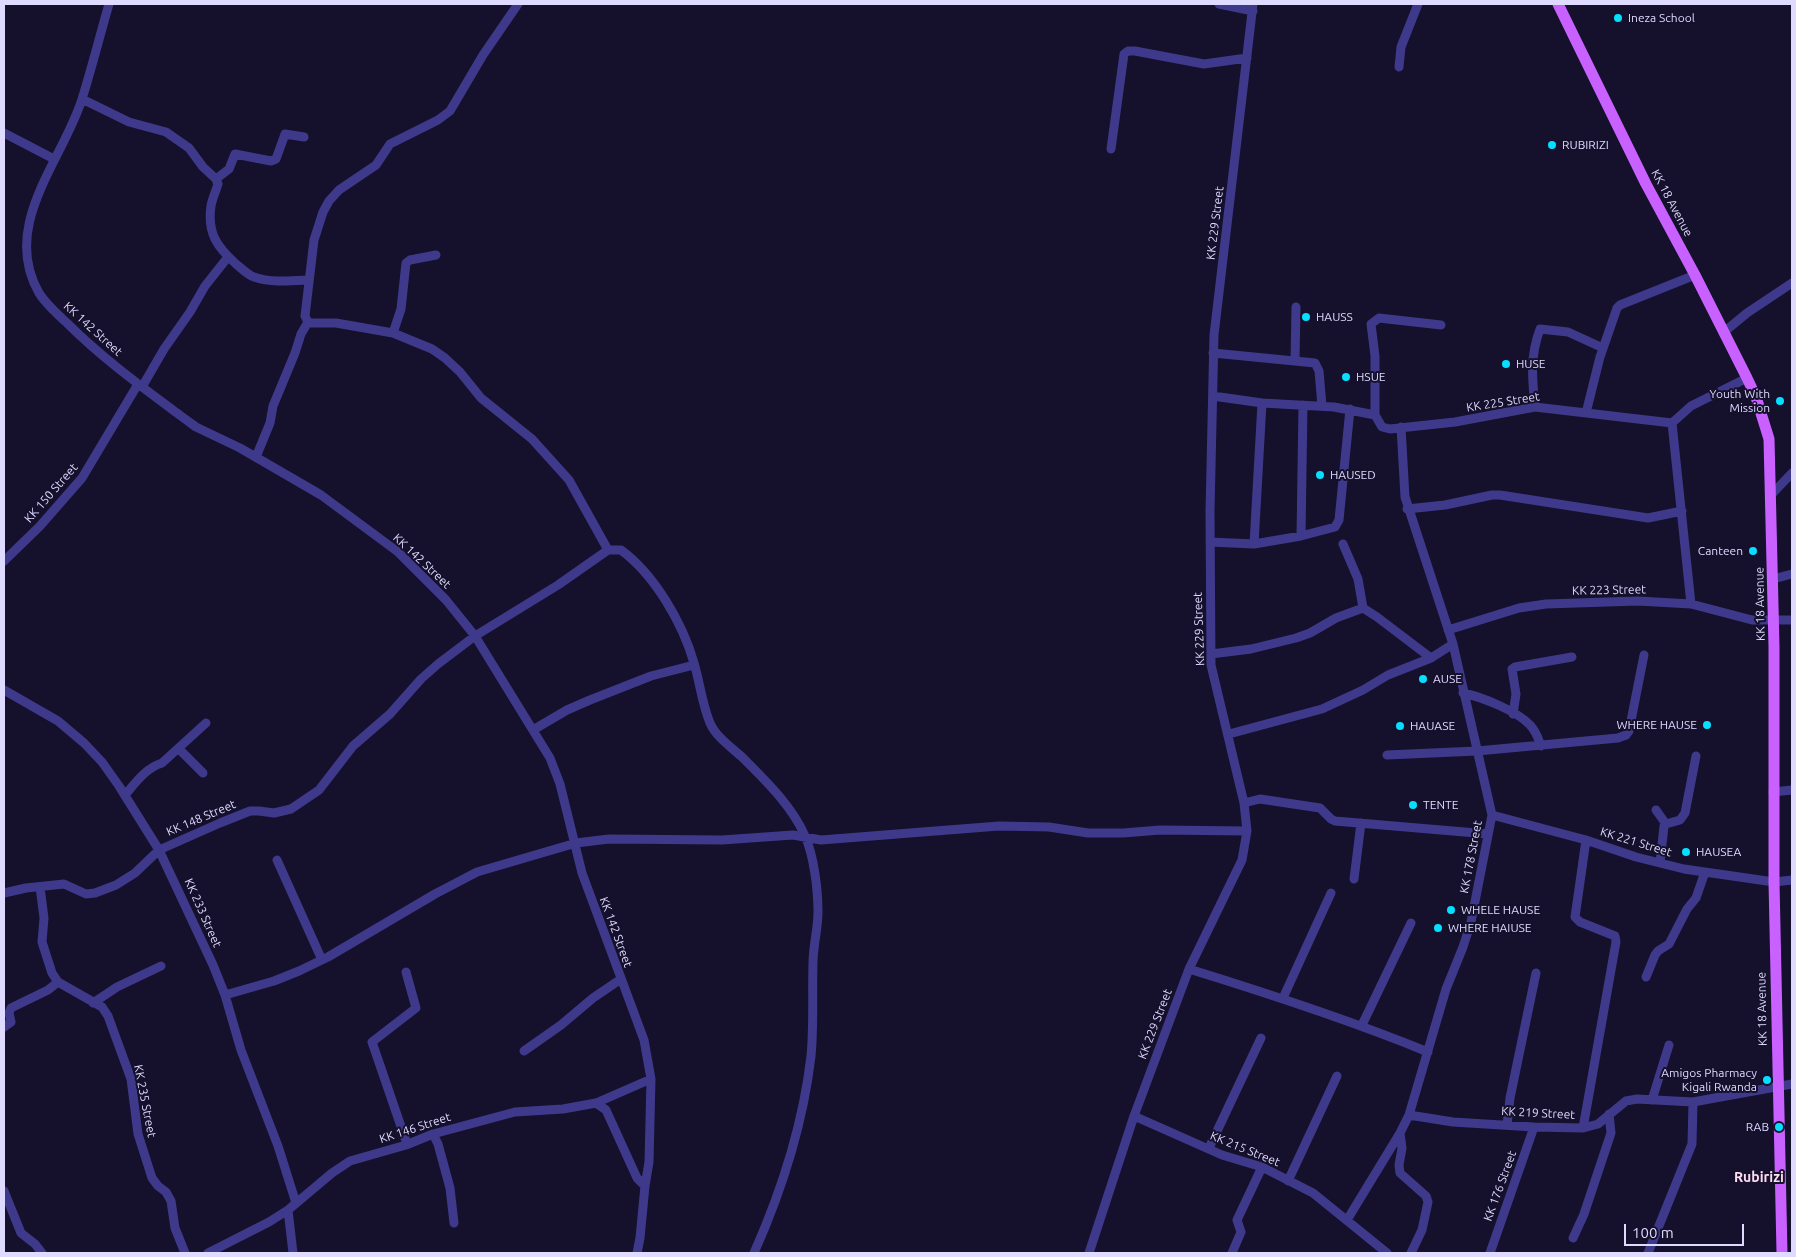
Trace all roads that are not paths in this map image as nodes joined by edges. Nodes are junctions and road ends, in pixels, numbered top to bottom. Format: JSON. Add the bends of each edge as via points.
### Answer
{"nodes":[{"id":1,"x":109,"y":4,"type":"edge"},
{"id":2,"x":518,"y":4,"type":"edge"},
{"id":3,"x":1219,"y":4,"type":"edge"},
{"id":4,"x":1418,"y":4,"type":"edge"},
{"id":5,"x":1558,"y":4,"type":"edge"},
{"id":6,"x":1253,"y":8,"type":"edge"},
{"id":7,"x":1247,"y":58,"type":"junction"},
{"id":8,"x":1398,"y":67,"type":"dead end"},
{"id":9,"x":82,"y":99,"type":"junction"},
{"id":10,"x":4,"y":133,"type":"edge"},
{"id":11,"x":304,"y":136,"type":"dead end"},
{"id":12,"x":1111,"y":149,"type":"dead end"},
{"id":13,"x":54,"y":159,"type":"junction"},
{"id":14,"x":216,"y":180,"type":"junction"},
{"id":15,"x":436,"y":255,"type":"dead end"},
{"id":16,"x":228,"y":257,"type":"junction"},
{"id":17,"x":1695,"y":275,"type":"junction"},
{"id":18,"x":309,"y":280,"type":"junction"},
{"id":19,"x":1792,"y":283,"type":"edge"},
{"id":20,"x":1296,"y":307,"type":"dead end"},
{"id":21,"x":308,"y":322,"type":"junction"},
{"id":22,"x":1441,"y":325,"type":"dead end"},
{"id":23,"x":1724,"y":332,"type":"junction"},
{"id":24,"x":393,"y":333,"type":"junction"},
{"id":25,"x":1603,"y":348,"type":"junction"},
{"id":26,"x":1213,"y":353,"type":"junction"},
{"id":27,"x":1295,"y":361,"type":"junction"},
{"id":28,"x":1748,"y":378,"type":"junction"},
{"id":29,"x":140,"y":385,"type":"junction"},
{"id":30,"x":1213,"y":396,"type":"junction"},
{"id":31,"x":1262,"y":402,"type":"junction"},
{"id":32,"x":1302,"y":404,"type":"junction"},
{"id":33,"x":1322,"y":406,"type":"junction"},
{"id":34,"x":1535,"y":407,"type":"junction"},
{"id":35,"x":1350,"y":409,"type":"junction"},
{"id":36,"x":1586,"y":413,"type":"junction"},
{"id":37,"x":1375,"y":415,"type":"junction"},
{"id":38,"x":1672,"y":422,"type":"junction"},
{"id":39,"x":1401,"y":428,"type":"junction"},
{"id":40,"x":256,"y":457,"type":"junction"},
{"id":41,"x":1792,"y":473,"type":"edge"},
{"id":42,"x":1771,"y":495,"type":"junction"},
{"id":43,"x":1407,"y":509,"type":"junction"},
{"id":44,"x":1682,"y":511,"type":"junction"},
{"id":45,"x":1301,"y":536,"type":"junction"},
{"id":46,"x":1210,"y":542,"type":"junction"},
{"id":47,"x":1254,"y":544,"type":"junction"},
{"id":48,"x":1343,"y":544,"type":"dead end"},
{"id":49,"x":608,"y":550,"type":"junction"},
{"id":50,"x":4,"y":561,"type":"edge"},
{"id":51,"x":1792,"y":574,"type":"edge"},
{"id":52,"x":1773,"y":579,"type":"junction"},
{"id":53,"x":1691,"y":604,"type":"junction"},
{"id":54,"x":1363,"y":608,"type":"junction"},
{"id":55,"x":1773,"y":620,"type":"junction"},
{"id":56,"x":1792,"y":620,"type":"edge"},
{"id":57,"x":1448,"y":630,"type":"junction"},
{"id":58,"x":475,"y":636,"type":"junction"},
{"id":59,"x":1453,"y":644,"type":"junction"},
{"id":60,"x":1211,"y":654,"type":"junction"},
{"id":61,"x":1644,"y":654,"type":"dead end"},
{"id":62,"x":1572,"y":657,"type":"dead end"},
{"id":63,"x":1431,"y":658,"type":"junction"},
{"id":64,"x":694,"y":664,"type":"junction"},
{"id":65,"x":4,"y":690,"type":"edge"},
{"id":66,"x":1463,"y":693,"type":"junction"},
{"id":67,"x":1513,"y":714,"type":"junction"},
{"id":68,"x":206,"y":723,"type":"dead end"},
{"id":69,"x":533,"y":730,"type":"junction"},
{"id":70,"x":1229,"y":734,"type":"junction"},
{"id":71,"x":1541,"y":746,"type":"junction"},
{"id":72,"x":179,"y":749,"type":"junction"},
{"id":73,"x":1477,"y":751,"type":"junction"},
{"id":74,"x":1387,"y":755,"type":"dead end"},
{"id":75,"x":1696,"y":756,"type":"dead end"},
{"id":76,"x":203,"y":773,"type":"dead end"},
{"id":77,"x":1792,"y":790,"type":"edge"},
{"id":78,"x":1774,"y":792,"type":"junction"},
{"id":79,"x":125,"y":795,"type":"junction"},
{"id":80,"x":1244,"y":803,"type":"junction"},
{"id":81,"x":1656,"y":810,"type":"dead end"},
{"id":82,"x":1492,"y":815,"type":"junction"},
{"id":83,"x":1362,"y":823,"type":"junction"},
{"id":84,"x":1666,"y":824,"type":"junction"},
{"id":85,"x":1247,"y":831,"type":"junction"},
{"id":86,"x":1488,"y":834,"type":"junction"},
{"id":87,"x":805,"y":836,"type":"junction"},
{"id":88,"x":1586,"y":840,"type":"junction"},
{"id":89,"x":576,"y":843,"type":"junction"},
{"id":90,"x":160,"y":850,"type":"junction"},
{"id":91,"x":276,"y":860,"type":"dead end"},
{"id":92,"x":1660,"y":863,"type":"junction"},
{"id":93,"x":1705,"y":872,"type":"junction"},
{"id":94,"x":1354,"y":880,"type":"dead end"},
{"id":95,"x":1792,"y":880,"type":"edge"},
{"id":96,"x":1774,"y":882,"type":"junction"},
{"id":97,"x":40,"y":887,"type":"junction"},
{"id":98,"x":4,"y":893,"type":"edge"},
{"id":99,"x":1331,"y":894,"type":"dead end"},
{"id":100,"x":1411,"y":923,"type":"dead end"},
{"id":101,"x":322,"y":960,"type":"junction"},
{"id":102,"x":161,"y":966,"type":"dead end"},
{"id":103,"x":1189,"y":969,"type":"junction"},
{"id":104,"x":406,"y":972,"type":"dead end"},
{"id":105,"x":1536,"y":974,"type":"dead end"},
{"id":106,"x":1646,"y":977,"type":"dead end"},
{"id":107,"x":621,"y":980,"type":"junction"},
{"id":108,"x":58,"y":982,"type":"junction"},
{"id":109,"x":225,"y":995,"type":"junction"},
{"id":110,"x":1283,"y":998,"type":"junction"},
{"id":111,"x":93,"y":1003,"type":"junction"},
{"id":112,"x":1362,"y":1025,"type":"junction"},
{"id":113,"x":4,"y":1027,"type":"edge"},
{"id":114,"x":1261,"y":1038,"type":"dead end"},
{"id":115,"x":1669,"y":1045,"type":"dead end"},
{"id":116,"x":524,"y":1050,"type":"dead end"},
{"id":117,"x":1428,"y":1052,"type":"junction"},
{"id":118,"x":1337,"y":1076,"type":"dead end"},
{"id":119,"x":651,"y":1079,"type":"junction"},
{"id":120,"x":1792,"y":1084,"type":"edge"},
{"id":121,"x":1777,"y":1088,"type":"junction"},
{"id":122,"x":1652,"y":1100,"type":"junction"},
{"id":123,"x":1693,"y":1102,"type":"junction"},
{"id":124,"x":596,"y":1103,"type":"junction"},
{"id":125,"x":1609,"y":1114,"type":"junction"},
{"id":126,"x":1409,"y":1115,"type":"junction"},
{"id":127,"x":1134,"y":1116,"type":"junction"},
{"id":128,"x":1507,"y":1125,"type":"junction"},
{"id":129,"x":1534,"y":1127,"type":"junction"},
{"id":130,"x":1583,"y":1128,"type":"junction"},
{"id":131,"x":1400,"y":1133,"type":"junction"},
{"id":132,"x":433,"y":1134,"type":"junction"},
{"id":133,"x":407,"y":1144,"type":"junction"},
{"id":134,"x":1210,"y":1148,"type":"junction"},
{"id":135,"x":1262,"y":1167,"type":"junction"},
{"id":136,"x":1288,"y":1181,"type":"junction"},
{"id":137,"x":645,"y":1186,"type":"junction"},
{"id":138,"x":4,"y":1190,"type":"edge"},
{"id":139,"x":296,"y":1203,"type":"junction"},
{"id":140,"x":288,"y":1210,"type":"junction"},
{"id":141,"x":1347,"y":1220,"type":"junction"},
{"id":142,"x":454,"y":1224,"type":"dead end"},
{"id":143,"x":1573,"y":1238,"type":"dead end"},
{"id":144,"x":42,"y":1253,"type":"edge"},
{"id":145,"x":185,"y":1253,"type":"edge"},
{"id":146,"x":208,"y":1253,"type":"edge"},
{"id":147,"x":292,"y":1253,"type":"edge"},
{"id":148,"x":638,"y":1253,"type":"edge"},
{"id":149,"x":754,"y":1253,"type":"edge"},
{"id":150,"x":1090,"y":1253,"type":"edge"},
{"id":151,"x":1232,"y":1253,"type":"edge"},
{"id":152,"x":1387,"y":1253,"type":"edge"},
{"id":153,"x":1411,"y":1253,"type":"edge"},
{"id":154,"x":1490,"y":1253,"type":"edge"},
{"id":155,"x":1648,"y":1253,"type":"edge"},
{"id":156,"x":1782,"y":1253,"type":"edge"}],
"edges":[{"from":1,"to":9,"type":"street","name":"KK 142 Street"},
{"from":2,"to":18,"type":"street","via":[[450,111],[390,144],[376,165],[328,201],[314,240]]},
{"from":3,"to":6,"type":"street"},
{"from":4,"to":8,"type":"street","via":[[1401,47]]},
{"from":5,"to":17,"type":"main road","name":"KK 18 Avenue","via":[[1618,130]]},
{"from":6,"to":7,"type":"street","name":"KK 229 Street"},
{"from":7,"to":12,"type":"street","via":[[1204,64],[1128,51],[1124,54]]},
{"from":7,"to":26,"type":"street","name":"KK 229 Street"},
{"from":9,"to":13,"type":"street","name":"KK 142 Street"},
{"from":9,"to":14,"type":"street","via":[[129,122],[166,132],[189,148]]},
{"from":10,"to":13,"type":"street"},
{"from":11,"to":14,"type":"street","via":[[285,134],[276,159],[272,161],[235,154],[229,169]]},
{"from":13,"to":29,"type":"street","name":"KK 142 Street","via":[[30,213],[26,247],[34,282],[40,294],[84,341]]},
{"from":14,"to":16,"type":"street","via":[[218,186],[211,207],[213,236],[217,246]]},
{"from":15,"to":24,"type":"street","via":[[406,263],[401,309]]},
{"from":16,"to":18,"type":"street","via":[[253,277],[272,281]]},
{"from":16,"to":29,"type":"street","name":"KK 150 Street","via":[[204,286]]},
{"from":17,"to":23,"type":"main road","name":"KK 18 Avenue"},
{"from":17,"to":25,"type":"street","via":[[1620,305]]},
{"from":18,"to":21,"type":"street","via":[[305,316]]},
{"from":19,"to":23,"type":"street"},
{"from":20,"to":27,"type":"street"},
{"from":21,"to":24,"type":"street","via":[[336,323]]},
{"from":21,"to":40,"type":"street"},
{"from":22,"to":37,"type":"street","via":[[1379,318],[1371,324],[1375,356]]},
{"from":23,"to":28,"type":"main road","name":"KK 18 Avenue"},
{"from":24,"to":49,"type":"street","via":[[432,348],[460,372],[481,398],[532,439],[569,480]]},
{"from":25,"to":34,"type":"street","via":[[1568,332],[1540,328],[1531,369]]},
{"from":25,"to":36,"type":"street"},
{"from":26,"to":27,"type":"street"},
{"from":26,"to":30,"type":"street","name":"KK 229 Street"},
{"from":27,"to":33,"type":"street","via":[[1318,366]]},
{"from":28,"to":38,"type":"street","via":[[1691,406]]},
{"from":28,"to":42,"type":"main road","name":"KK 18 Avenue","via":[[1769,439]]},
{"from":29,"to":40,"type":"street","name":"KK 142 Street","via":[[196,427]]},
{"from":29,"to":50,"type":"street","name":"KK 150 Street","via":[[82,478]]},
{"from":30,"to":31,"type":"street","name":"KK 225 Street"},
{"from":30,"to":46,"type":"street","name":"KK 229 Street"},
{"from":31,"to":32,"type":"street","name":"KK 225 Street"},
{"from":31,"to":47,"type":"street"},
{"from":32,"to":33,"type":"street","name":"KK 225 Street"},
{"from":32,"to":45,"type":"street"},
{"from":33,"to":35,"type":"street","name":"KK 225 Street"},
{"from":34,"to":36,"type":"street","name":"KK 225 Street"},
{"from":34,"to":39,"type":"street","name":"KK 225 Street"},
{"from":35,"to":37,"type":"street","name":"KK 225 Street"},
{"from":35,"to":45,"type":"street","via":[[1339,520],[1335,527]]},
{"from":36,"to":38,"type":"street","name":"KK 225 Street"},
{"from":37,"to":39,"type":"street","name":"KK 225 Street","via":[[1382,427]]},
{"from":38,"to":44,"type":"street"},
{"from":39,"to":43,"type":"street","name":"KK 178 Street"},
{"from":40,"to":58,"type":"street","name":"KK 142 Street","via":[[321,495],[398,552],[446,600]]},
{"from":41,"to":42,"type":"street"},
{"from":42,"to":52,"type":"main road","name":"KK 18 Avenue"},
{"from":43,"to":44,"type":"street","via":[[1500,495],[1648,518]]},
{"from":43,"to":57,"type":"street","name":"KK 178 Street"},
{"from":44,"to":53,"type":"street"},
{"from":45,"to":47,"type":"street"},
{"from":46,"to":47,"type":"street"},
{"from":46,"to":60,"type":"street","name":"KK 229 Street"},
{"from":48,"to":54,"type":"street","via":[[1358,579]]},
{"from":49,"to":58,"type":"street","name":"KK 148 Street"},
{"from":49,"to":64,"type":"street","via":[[622,550],[646,574],[672,612]]},
{"from":51,"to":52,"type":"street"},
{"from":52,"to":55,"type":"main road","name":"KK 18 Avenue"},
{"from":53,"to":55,"type":"street","name":"KK 223 Street","via":[[1752,620]]},
{"from":53,"to":57,"type":"street","name":"KK 223 Street","via":[[1638,601],[1546,604],[1519,608]]},
{"from":54,"to":60,"type":"street","via":[[1296,638]]},
{"from":54,"to":63,"type":"street"},
{"from":55,"to":56,"type":"street","name":"KK 223 Street"},
{"from":55,"to":78,"type":"main road","name":"KK 18 Avenue"},
{"from":57,"to":59,"type":"street","name":"KK 178 Street"},
{"from":58,"to":69,"type":"street","name":"KK 142 Street"},
{"from":58,"to":90,"type":"street","name":"KK 148 Street","via":[[421,679],[390,714],[353,746],[311,797],[282,812],[259,810],[237,815]]},
{"from":59,"to":63,"type":"street"},
{"from":59,"to":66,"type":"street","name":"KK 178 Street"},
{"from":60,"to":70,"type":"street","name":"KK 229 Street"},
{"from":61,"to":71,"type":"street","via":[[1630,731],[1626,735]]},
{"from":62,"to":67,"type":"street","via":[[1515,666],[1512,669],[1516,694]]},
{"from":63,"to":70,"type":"street","via":[[1388,675],[1322,709]]},
{"from":64,"to":69,"type":"street","via":[[651,676],[590,700]]},
{"from":64,"to":87,"type":"street","via":[[711,726],[788,808]]},
{"from":65,"to":79,"type":"street","name":"KK 233 Street","via":[[58,721],[84,743]]},
{"from":66,"to":67,"type":"street","via":[[1480,697]]},
{"from":66,"to":73,"type":"street","name":"KK 178 Street"},
{"from":67,"to":71,"type":"street","via":[[1529,723]]},
{"from":68,"to":72,"type":"street"},
{"from":69,"to":89,"type":"street","name":"KK 142 Street","via":[[556,772]]},
{"from":70,"to":80,"type":"street","name":"KK 229 Street"},
{"from":71,"to":73,"type":"street"},
{"from":72,"to":76,"type":"street"},
{"from":72,"to":79,"type":"street","via":[[147,771]]},
{"from":73,"to":74,"type":"street"},
{"from":73,"to":82,"type":"street","name":"KK 178 Street"},
{"from":75,"to":84,"type":"street","via":[[1685,812],[1680,820]]},
{"from":77,"to":78,"type":"street"},
{"from":78,"to":96,"type":"main road","name":"KK 18 Avenue"},
{"from":79,"to":90,"type":"street","name":"KK 233 Street"},
{"from":80,"to":83,"type":"street","via":[[1260,799],[1320,808],[1335,821]]},
{"from":80,"to":85,"type":"street","name":"KK 229 Street"},
{"from":81,"to":84,"type":"street"},
{"from":82,"to":86,"type":"street","name":"KK 178 Street"},
{"from":82,"to":88,"type":"street","name":"KK 221 Street"},
{"from":83,"to":86,"type":"street"},
{"from":83,"to":94,"type":"street"},
{"from":84,"to":92,"type":"street"},
{"from":85,"to":87,"type":"street","via":[[1088,833],[1049,827],[999,826],[821,840]]},
{"from":85,"to":103,"type":"street","name":"KK 229 Street","via":[[1242,860]]},
{"from":86,"to":117,"type":"street","name":"KK 178 Street","via":[[1471,922],[1446,989]]},
{"from":87,"to":89,"type":"street","via":[[722,840],[609,839]]},
{"from":87,"to":149,"type":"street","via":[[813,865],[818,912],[813,962],[811,1055],[791,1153]]},
{"from":88,"to":92,"type":"street","name":"KK 221 Street"},
{"from":88,"to":130,"type":"street","via":[[1575,917],[1616,936],[1616,942]]},
{"from":89,"to":101,"type":"street","via":[[470,875]]},
{"from":89,"to":107,"type":"street","name":"KK 142 Street","via":[[582,873]]},
{"from":90,"to":97,"type":"street","name":"KK 148 Street","via":[[135,873],[95,894],[86,894],[64,884]]},
{"from":90,"to":109,"type":"street","name":"KK 233 Street"},
{"from":91,"to":101,"type":"street"},
{"from":92,"to":93,"type":"street","name":"KK 221 Street"},
{"from":93,"to":96,"type":"street","name":"KK 221 Street"},
{"from":93,"to":106,"type":"street","via":[[1696,898],[1668,944],[1658,951]]},
{"from":95,"to":96,"type":"street","name":"KK 221 Street"},
{"from":96,"to":121,"type":"main road","name":"KK 18 Avenue"},
{"from":97,"to":98,"type":"street","name":"KK 148 Street"},
{"from":97,"to":108,"type":"street","via":[[44,918],[42,942],[52,974]]},
{"from":99,"to":110,"type":"street"},
{"from":100,"to":112,"type":"street"},
{"from":101,"to":109,"type":"street","via":[[274,981]]},
{"from":102,"to":111,"type":"street","via":[[117,987]]},
{"from":103,"to":110,"type":"street"},
{"from":103,"to":127,"type":"street","name":"KK 229 Street"},
{"from":104,"to":133,"type":"street","via":[[416,1008],[372,1042]]},
{"from":105,"to":128,"type":"street"},
{"from":107,"to":116,"type":"street"},
{"from":107,"to":119,"type":"street","name":"KK 142 Street","via":[[644,1040]]},
{"from":108,"to":111,"type":"street","name":"KK 235 Street"},
{"from":108,"to":113,"type":"street","via":[[11,1008],[11,1022]]},
{"from":109,"to":139,"type":"street","name":"KK 233 Street","via":[[241,1050]]},
{"from":110,"to":112,"type":"street"},
{"from":111,"to":145,"type":"street","name":"KK 235 Street","via":[[102,1007],[113,1028],[131,1080],[138,1134],[152,1178],[171,1201],[175,1228]]},
{"from":112,"to":117,"type":"street"},
{"from":114,"to":134,"type":"street"},
{"from":115,"to":122,"type":"street"},
{"from":117,"to":126,"type":"street","name":"KK 178 Street"},
{"from":118,"to":136,"type":"street"},
{"from":119,"to":124,"type":"street","name":"KK 146 Street"},
{"from":119,"to":137,"type":"street","name":"KK 142 Street","via":[[649,1162]]},
{"from":120,"to":121,"type":"street","name":"KK 219 Street"},
{"from":121,"to":123,"type":"street","name":"KK 219 Street"},
{"from":121,"to":156,"type":"main road","name":"KK 18 Avenue"},
{"from":122,"to":123,"type":"street","name":"KK 219 Street"},
{"from":122,"to":125,"type":"street","name":"KK 219 Street","via":[[1626,1101]]},
{"from":123,"to":155,"type":"street","via":[[1692,1144]]},
{"from":124,"to":132,"type":"street","name":"KK 146 Street","via":[[515,1112]]},
{"from":124,"to":137,"type":"street","via":[[606,1110],[637,1178]]},
{"from":125,"to":130,"type":"street","name":"KK 219 Street","via":[[1598,1124]]},
{"from":125,"to":143,"type":"street","via":[[1611,1133]]},
{"from":126,"to":128,"type":"street","name":"KK 219 Street"},
{"from":126,"to":131,"type":"street","name":"KK 178 Street"},
{"from":127,"to":134,"type":"street","name":"KK 215 Street"},
{"from":127,"to":150,"type":"street","name":"KK 229 Street"},
{"from":128,"to":129,"type":"street","name":"KK 219 Street"},
{"from":129,"to":130,"type":"street","name":"KK 219 Street"},
{"from":129,"to":154,"type":"street","name":"KK 176 Street"},
{"from":131,"to":141,"type":"street"},
{"from":131,"to":153,"type":"street","name":"KK 178 Street","via":[[1400,1173],[1426,1196],[1428,1202],[1422,1230]]},
{"from":132,"to":133,"type":"street","name":"KK 146 Street"},
{"from":132,"to":142,"type":"street","via":[[450,1188]]},
{"from":133,"to":139,"type":"street","name":"KK 146 Street","via":[[345,1164]]},
{"from":134,"to":135,"type":"street","name":"KK 215 Street"},
{"from":135,"to":136,"type":"street","name":"KK 215 Street"},
{"from":135,"to":151,"type":"street","via":[[1237,1220],[1241,1232]]},
{"from":136,"to":141,"type":"street","name":"KK 215 Street","via":[[1313,1193]]},
{"from":137,"to":148,"type":"street","name":"KK 142 Street"},
{"from":138,"to":144,"type":"street","via":[[20,1234]]},
{"from":139,"to":140,"type":"street","name":"KK 146 Street"},
{"from":140,"to":146,"type":"street","name":"KK 146 Street"},
{"from":140,"to":147,"type":"street"},
{"from":141,"to":152,"type":"street","name":"KK 215 Street"}]}
